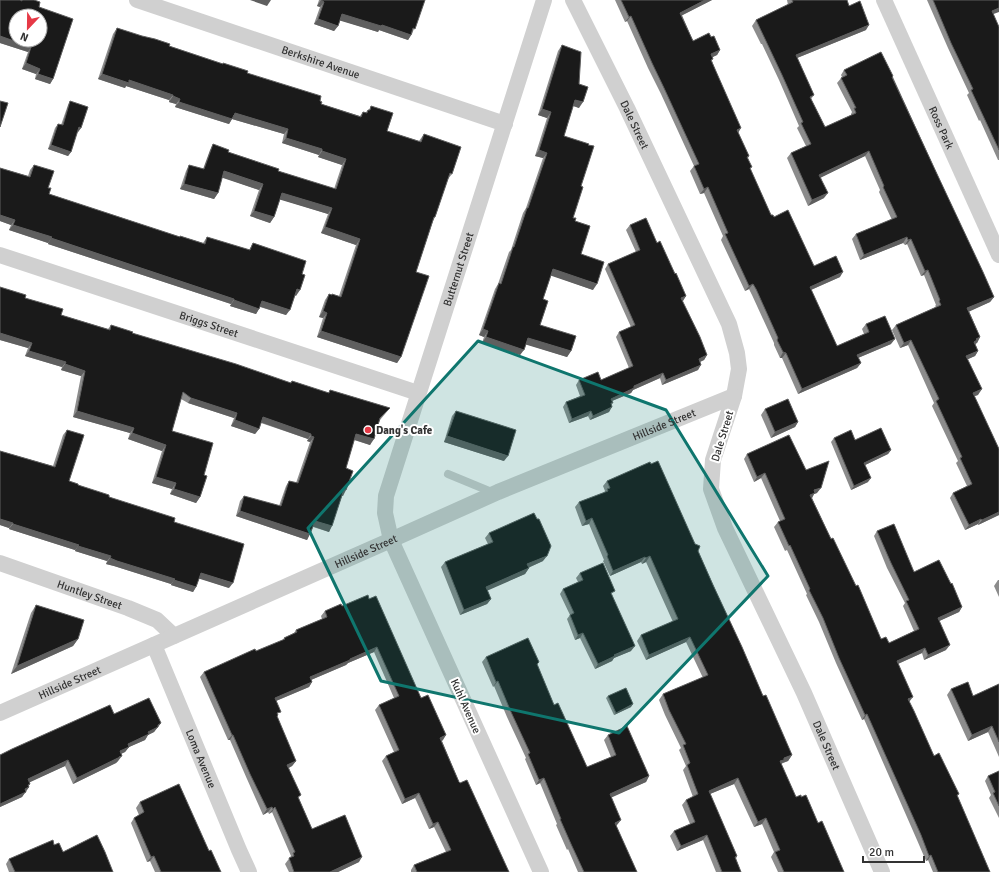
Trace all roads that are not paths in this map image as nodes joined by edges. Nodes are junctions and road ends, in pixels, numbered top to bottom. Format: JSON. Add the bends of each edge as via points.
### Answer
{"nodes":[{"id":1,"x":137,"y":0,"type":"edge"},
{"id":2,"x":544,"y":0,"type":"edge"},
{"id":3,"x":573,"y":0,"type":"edge"},
{"id":4,"x":884,"y":0,"type":"edge"},
{"id":5,"x":505,"y":124,"type":"junction"},
{"id":6,"x":0,"y":255,"type":"edge"},
{"id":7,"x":999,"y":255,"type":"edge"},
{"id":8,"x":418,"y":393,"type":"junction"},
{"id":9,"x":734,"y":396,"type":"junction"},
{"id":10,"x":448,"y":474,"type":"dead end"},
{"id":11,"x":495,"y":493,"type":"junction"},
{"id":12,"x":391,"y":540,"type":"junction"},
{"id":13,"x":0,"y":563,"type":"edge"},
{"id":14,"x":174,"y":636,"type":"junction"},
{"id":15,"x":154,"y":645,"type":"junction"},
{"id":16,"x":0,"y":713,"type":"edge"},
{"id":17,"x":249,"y":872,"type":"edge"},
{"id":18,"x":541,"y":872,"type":"edge"},
{"id":19,"x":882,"y":872,"type":"edge"}],
"edges":[{"from":1,"to":5,"type":"street","name":"Berkshire Avenue"},
{"from":2,"to":5,"type":"street","name":"Butternut Street"},
{"from":3,"to":9,"type":"street","name":"Dale Street","via":[[729,324],[739,369]]},
{"from":4,"to":7,"type":"street","name":"Ross Park"},
{"from":5,"to":8,"type":"street","name":"Butternut Street"},
{"from":6,"to":8,"type":"street","name":"Briggs Street"},
{"from":8,"to":12,"type":"street","name":"Butternut Street","via":[[386,496],[384,513]]},
{"from":9,"to":11,"type":"street","name":"Hillside Street"},
{"from":9,"to":19,"type":"street","name":"Dale Street","via":[[713,460],[711,489],[724,528],[804,693]]},
{"from":10,"to":11,"type":"lane"},
{"from":11,"to":12,"type":"street","name":"Hillside Street"},
{"from":12,"to":14,"type":"street","name":"Hillside Street"},
{"from":12,"to":18,"type":"street","name":"Kuhl Avenue"},
{"from":13,"to":14,"type":"street","name":"Huntley Street","via":[[157,620]]},
{"from":14,"to":15,"type":"street","name":"Hillside Street"},
{"from":15,"to":16,"type":"street","name":"Hillside Street"},
{"from":15,"to":17,"type":"street","name":"Loma Avenue"}]}
